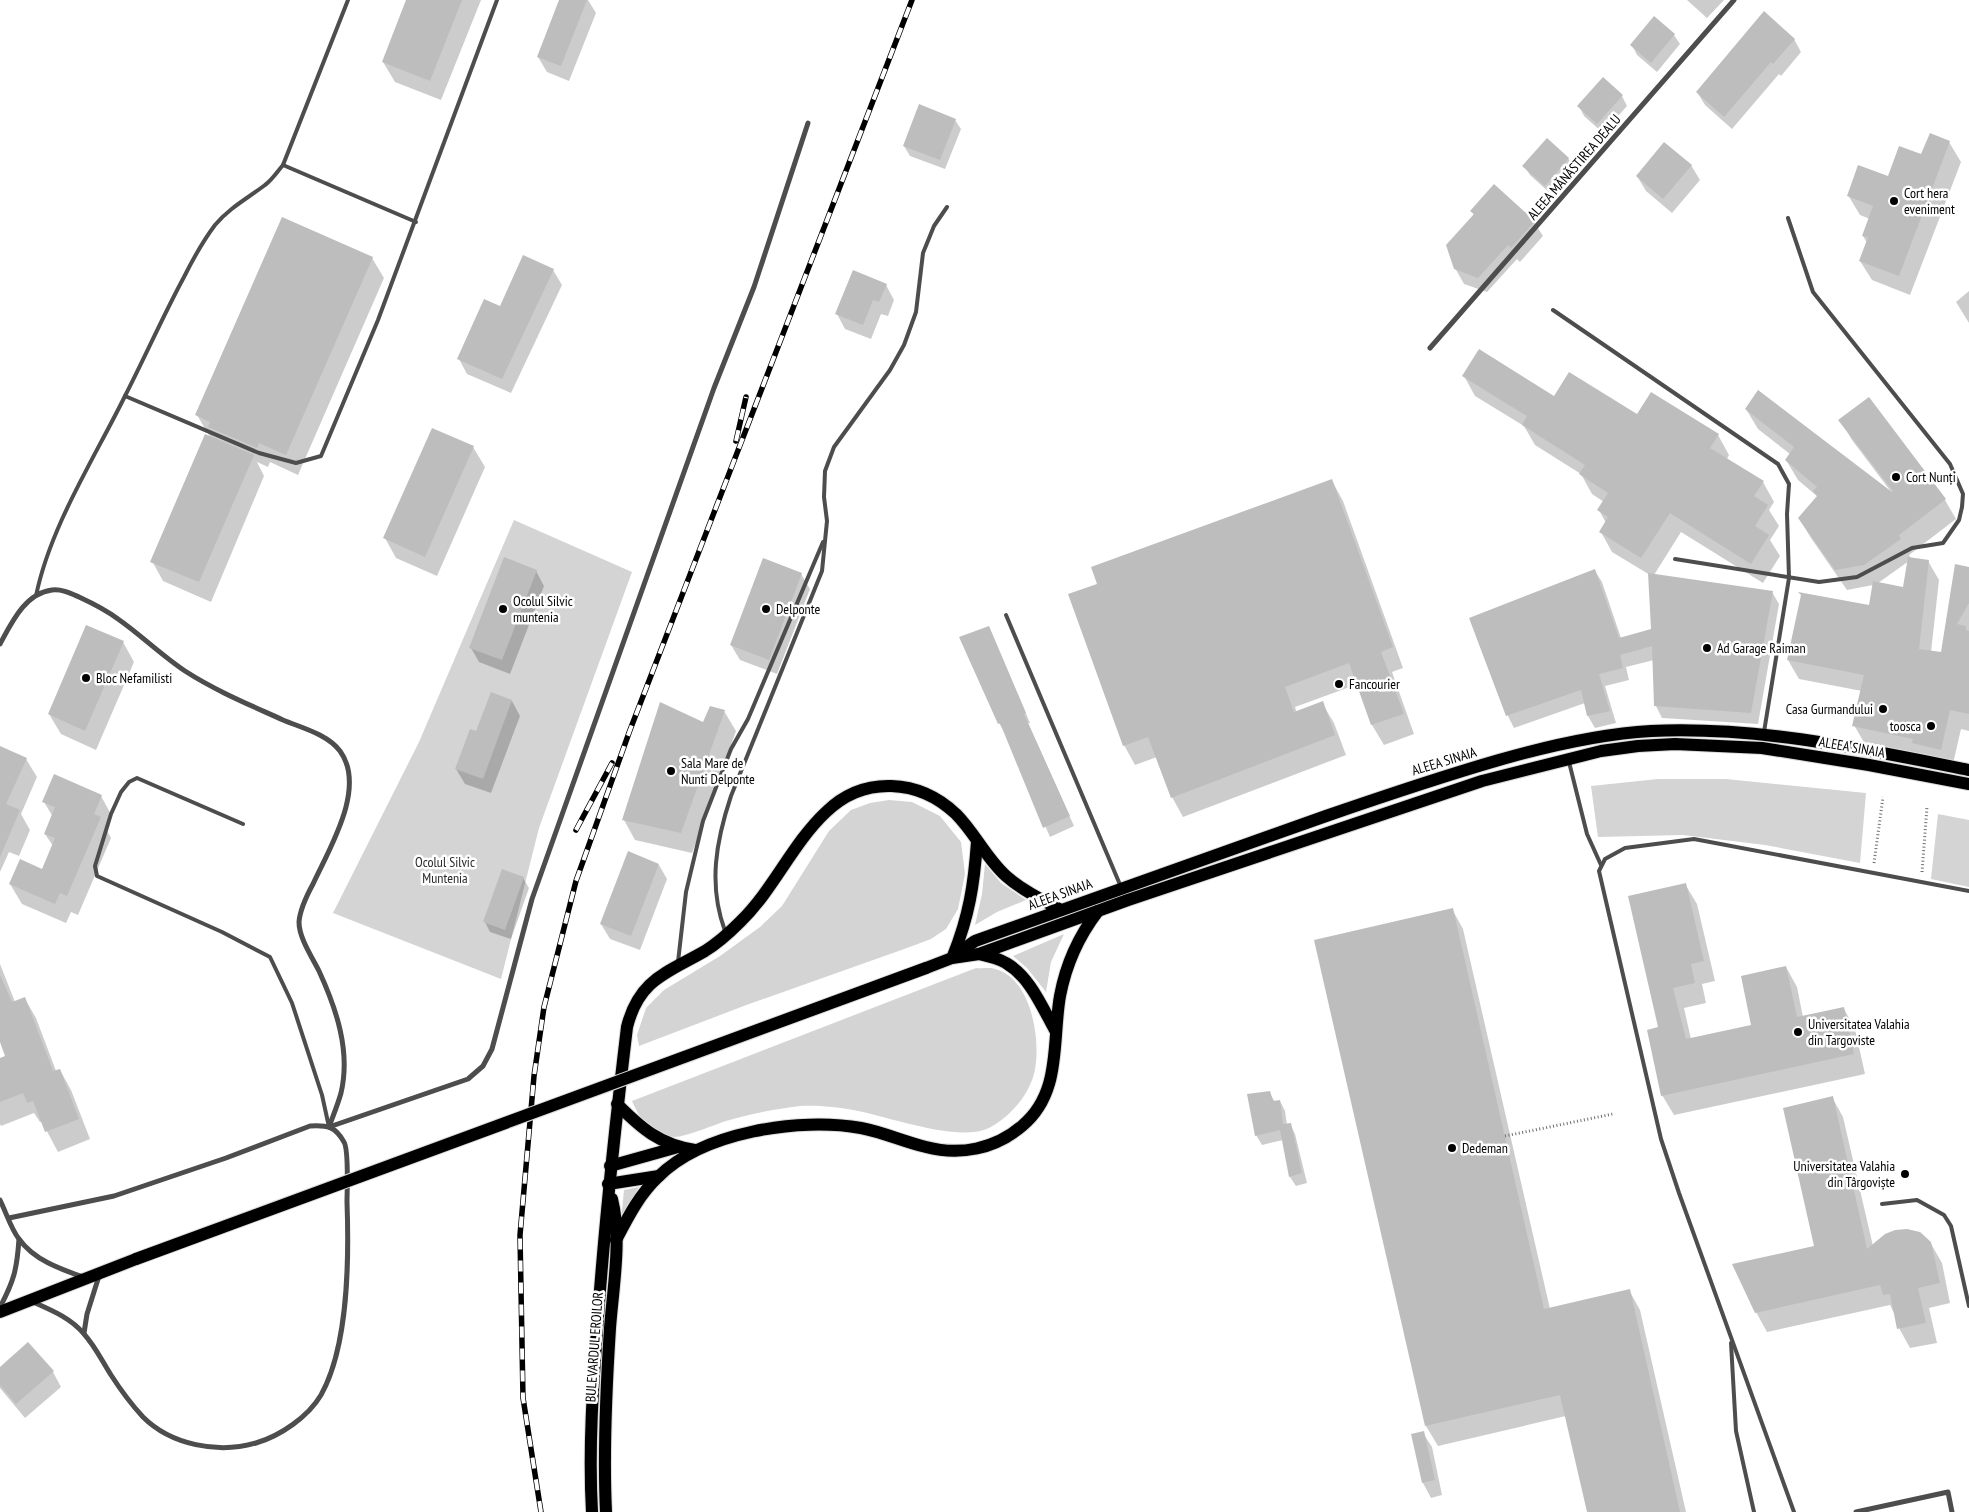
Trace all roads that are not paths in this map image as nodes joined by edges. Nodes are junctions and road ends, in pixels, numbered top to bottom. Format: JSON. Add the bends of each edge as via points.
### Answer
{"nodes":[{"id":1,"x":348,"y":0,"type":"edge"},
{"id":2,"x":497,"y":0,"type":"edge"},
{"id":3,"x":1734,"y":0,"type":"edge"},
{"id":4,"x":808,"y":123,"type":"dead end"},
{"id":5,"x":283,"y":165,"type":"junction"},
{"id":6,"x":947,"y":206,"type":"dead end"},
{"id":7,"x":1788,"y":218,"type":"dead end"},
{"id":8,"x":416,"y":222,"type":"junction"},
{"id":9,"x":1553,"y":310,"type":"dead end"},
{"id":10,"x":1430,"y":348,"type":"dead end"},
{"id":11,"x":125,"y":396,"type":"junction"},
{"id":12,"x":825,"y":537,"type":"junction"},
{"id":13,"x":1675,"y":559,"type":"dead end"},
{"id":14,"x":1789,"y":578,"type":"junction"},
{"id":15,"x":36,"y":596,"type":"junction"},
{"id":16,"x":1006,"y":615,"type":"dead end"},
{"id":17,"x":0,"y":644,"type":"edge"},
{"id":18,"x":1764,"y":734,"type":"junction"},
{"id":19,"x":1568,"y":758,"type":"junction"},
{"id":20,"x":1969,"y":770,"type":"edge"},
{"id":21,"x":1969,"y":784,"type":"edge"},
{"id":22,"x":243,"y":824,"type":"dead end"},
{"id":23,"x":977,"y":842,"type":"junction"},
{"id":24,"x":1601,"y":865,"type":"junction"},
{"id":25,"x":1122,"y":888,"type":"junction"},
{"id":26,"x":1969,"y":891,"type":"edge"},
{"id":27,"x":1061,"y":910,"type":"junction"},
{"id":28,"x":1098,"y":911,"type":"junction"},
{"id":29,"x":727,"y":936,"type":"junction"},
{"id":30,"x":979,"y":954,"type":"junction"},
{"id":31,"x":952,"y":958,"type":"junction"},
{"id":32,"x":677,"y":966,"type":"junction"},
{"id":33,"x":1055,"y":1030,"type":"junction"},
{"id":34,"x":618,"y":1104,"type":"junction"},
{"id":35,"x":329,"y":1127,"type":"junction"},
{"id":36,"x":678,"y":1148,"type":"junction"},
{"id":37,"x":695,"y":1150,"type":"junction"},
{"id":38,"x":610,"y":1166,"type":"junction"},
{"id":39,"x":659,"y":1176,"type":"junction"},
{"id":40,"x":608,"y":1184,"type":"junction"},
{"id":41,"x":0,"y":1200,"type":"edge"},
{"id":42,"x":1882,"y":1204,"type":"dead end"},
{"id":43,"x":9,"y":1218,"type":"junction"},
{"id":44,"x":18,"y":1239,"type":"junction"},
{"id":45,"x":616,"y":1240,"type":"junction"},
{"id":46,"x":100,"y":1273,"type":"junction"},
{"id":47,"x":86,"y":1278,"type":"junction"},
{"id":48,"x":30,"y":1300,"type":"junction"},
{"id":49,"x":0,"y":1306,"type":"edge"},
{"id":50,"x":1969,"y":1306,"type":"edge"},
{"id":51,"x":0,"y":1312,"type":"edge"},
{"id":52,"x":84,"y":1333,"type":"junction"},
{"id":53,"x":1731,"y":1338,"type":"junction"},
{"id":54,"x":592,"y":1512,"type":"edge"},
{"id":55,"x":606,"y":1512,"type":"edge"},
{"id":56,"x":1754,"y":1512,"type":"edge"},
{"id":57,"x":1794,"y":1512,"type":"edge"},
{"id":58,"x":1856,"y":1512,"type":"edge"},
{"id":59,"x":1952,"y":1512,"type":"edge"}],
"edges":[{"from":1,"to":5,"type":"lane"},
{"from":2,"to":8,"type":"lane"},
{"from":3,"to":10,"type":"street","name":"ALEEA MĂNĂSTIREA DEALU"},
{"from":4,"to":35,"type":"street","via":[[754,287],[711,398],[532,899],[492,1048],[483,1066],[468,1079]]},
{"from":5,"to":8,"type":"lane"},
{"from":5,"to":11,"type":"lane","via":[[266,184],[241,200],[216,225],[168,305]]},
{"from":6,"to":12,"type":"lane","via":[[923,253],[916,312],[904,345],[890,370],[834,447],[825,471]]},
{"from":7,"to":14,"type":"lane","via":[[1813,292],[1950,464],[1963,494],[1959,520],[1943,543],[1912,548],[1857,577],[1819,582]]},
{"from":8,"to":11,"type":"lane","via":[[321,456],[296,463],[259,453]]},
{"from":9,"to":14,"type":"lane","via":[[1778,464],[1789,484]]},
{"from":11,"to":15,"type":"lane","via":[[64,518],[40,573]]},
{"from":12,"to":29,"type":"lane","via":[[822,570],[723,821],[715,884],[718,911]]},
{"from":12,"to":32,"type":"lane","via":[[703,821],[686,892]]},
{"from":13,"to":14,"type":"lane"},
{"from":14,"to":18,"type":"lane"},
{"from":15,"to":17,"type":"street","via":[[22,608]]},
{"from":15,"to":35,"type":"street","via":[[50,590],[64,590],[99,606],[187,672],[229,695],[322,736],[340,750],[348,769],[349,798],[304,902],[299,923],[332,1000],[342,1034],[344,1070],[341,1092]]},
{"from":16,"to":25,"type":"lane"},
{"from":18,"to":20,"type":"main road","name":"ALEEA SINAIA"},
{"from":18,"to":25,"type":"main road","name":"ALEEA SINAIA","via":[[1650,731],[1563,744],[1422,783]]},
{"from":19,"to":21,"type":"main road","name":"ALEEA SINAIA","via":[[1646,745],[1702,744],[1762,748]]},
{"from":19,"to":24,"type":"lane","via":[[1587,834]]},
{"from":19,"to":28,"type":"main road","name":"ALEEA SINAIA","via":[[1482,780]]},
{"from":22,"to":35,"type":"lane","via":[[137,778],[121,792],[111,814],[95,866],[97,876],[222,932],[270,958],[292,1003]]},
{"from":23,"to":27,"type":"main road","name":"BULEVARDUL EROILOR","via":[[1006,876]]},
{"from":23,"to":29,"type":"main road","name":"BULEVARDUL EROILOR","via":[[955,814],[929,795],[911,788],[887,785],[863,789],[844,797],[827,810],[809,830],[772,886]]},
{"from":23,"to":31,"type":"main road","via":[[969,911]]},
{"from":24,"to":26,"type":"lane","via":[[1605,859],[1625,848],[1694,839]]},
{"from":24,"to":53,"type":"lane","via":[[1598,871],[1661,1139]]},
{"from":25,"to":27,"type":"main road","name":"ALEEA SINAIA"},
{"from":27,"to":31,"type":"main road","name":"ALEEA SINAIA","via":[[975,941]]},
{"from":28,"to":30,"type":"main road","name":"ALEEA SINAIA"},
{"from":28,"to":33,"type":"main road","via":[[1084,930],[1065,972]]},
{"from":29,"to":32,"type":"main road","name":"BULEVARDUL EROILOR"},
{"from":30,"to":31,"type":"main road","name":"ALEEA SINAIA"},
{"from":30,"to":33,"type":"main road","via":[[1007,963],[1019,973],[1034,992]]},
{"from":31,"to":46,"type":"main road","name":"ALEEA SINAIA","bridge":true},
{"from":32,"to":34,"type":"main road","name":"BULEVARDUL EROILOR","via":[[648,985],[631,1013]]},
{"from":33,"to":37,"type":"main road","via":[[1054,1068],[1040,1106],[1003,1140],[978,1149],[927,1148],[860,1128],[803,1124],[774,1127]]},
{"from":34,"to":36,"type":"main road","via":[[637,1124]]},
{"from":34,"to":38,"type":"main road","name":"BULEVARDUL EROILOR"},
{"from":35,"to":43,"type":"street","via":[[310,1126],[114,1196]]},
{"from":35,"to":52,"type":"street","via":[[346,1144],[343,1314],[332,1370],[320,1396],[302,1418],[278,1434],[256,1443],[207,1447],[182,1441],[144,1417]]},
{"from":36,"to":37,"type":"main road"},
{"from":36,"to":38,"type":"main road"},
{"from":37,"to":39,"type":"main road"},
{"from":38,"to":40,"type":"main road","name":"BULEVARDUL EROILOR"},
{"from":39,"to":40,"type":"main road"},
{"from":39,"to":45,"type":"main road","via":[[638,1200]]},
{"from":40,"to":45,"type":"main road","name":"BULEVARDUL EROILOR"},
{"from":40,"to":54,"type":"main road","name":"BULEVARDUL EROILOR","via":[[590,1408]]},
{"from":41,"to":43,"type":"street"},
{"from":42,"to":50,"type":"lane","via":[[1917,1200],[1944,1215],[1951,1226]]},
{"from":43,"to":44,"type":"street"},
{"from":44,"to":47,"type":"street","via":[[50,1264]]},
{"from":44,"to":49,"type":"street","via":[[18,1264]]},
{"from":45,"to":55,"type":"main road","name":"BULEVARDUL EROILOR","via":[[605,1409]]},
{"from":46,"to":47,"type":"main road","name":"ALEEA SINAIA"},
{"from":46,"to":52,"type":"street"},
{"from":47,"to":48,"type":"main road","name":"ALEEA SINAIA"},
{"from":48,"to":51,"type":"main road","name":"ALEEA SINAIA"},
{"from":48,"to":52,"type":"street","via":[[71,1322]]},
{"from":53,"to":56,"type":"lane","via":[[1736,1431]]},
{"from":53,"to":57,"type":"lane"},
{"from":58,"to":59,"type":"street","via":[[1948,1492]]}]}
